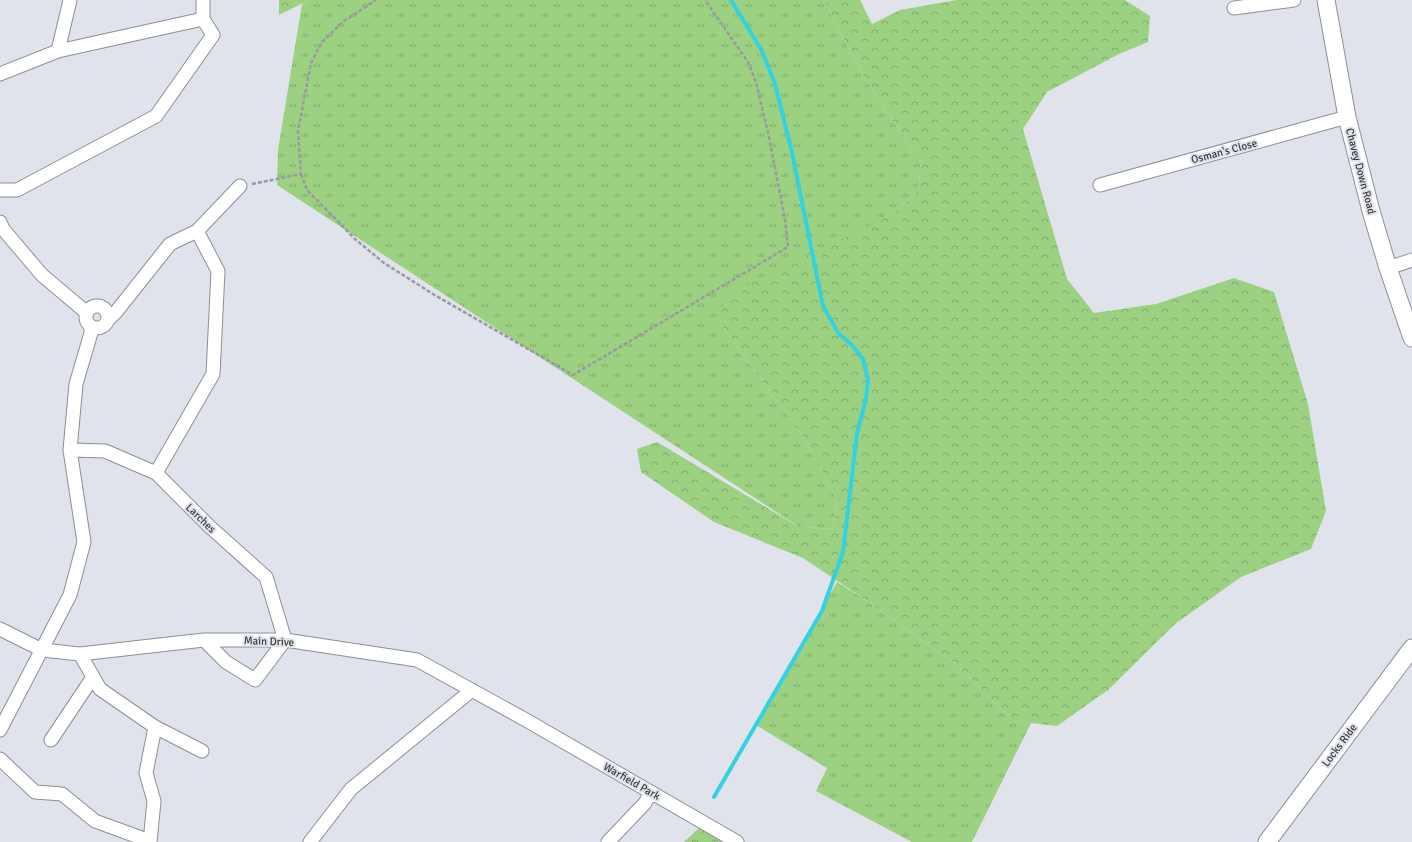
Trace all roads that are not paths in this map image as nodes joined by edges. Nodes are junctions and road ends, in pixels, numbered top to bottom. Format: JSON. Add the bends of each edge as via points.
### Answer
{"nodes":[{"id":1,"x":70,"y":0,"type":"edge"},
{"id":2,"x":203,"y":0,"type":"edge"},
{"id":3,"x":1294,"y":0,"type":"edge"},
{"id":4,"x":1326,"y":0,"type":"edge"},
{"id":5,"x":1234,"y":8,"type":"dead end"},
{"id":6,"x":204,"y":19,"type":"junction"},
{"id":7,"x":58,"y":50,"type":"junction"},
{"id":8,"x":0,"y":74,"type":"edge"},
{"id":9,"x":1347,"y":117,"type":"junction"},
{"id":10,"x":1100,"y":185,"type":"dead end"},
{"id":11,"x":240,"y":186,"type":"road end"},
{"id":12,"x":0,"y":190,"type":"edge"},
{"id":13,"x":0,"y":222,"type":"edge"},
{"id":14,"x":197,"y":231,"type":"junction"},
{"id":15,"x":1412,"y":260,"type":"edge"},
{"id":16,"x":1388,"y":268,"type":"junction"},
{"id":17,"x":87,"y":312,"type":"junction"},
{"id":18,"x":110,"y":314,"type":"junction"},
{"id":19,"x":93,"y":329,"type":"junction"},
{"id":20,"x":1412,"y":338,"type":"edge"},
{"id":21,"x":70,"y":450,"type":"junction"},
{"id":22,"x":156,"y":473,"type":"junction"},
{"id":23,"x":0,"y":629,"type":"edge"},
{"id":24,"x":204,"y":640,"type":"junction"},
{"id":25,"x":285,"y":640,"type":"junction"},
{"id":26,"x":1412,"y":648,"type":"edge"},
{"id":27,"x":42,"y":650,"type":"junction"},
{"id":28,"x":80,"y":654,"type":"junction"},
{"id":29,"x":93,"y":677,"type":"junction"},
{"id":30,"x":472,"y":690,"type":"junction"},
{"id":31,"x":526,"y":720,"type":"joint"},
{"id":32,"x":155,"y":728,"type":"junction"},
{"id":33,"x":0,"y":730,"type":"edge"},
{"id":34,"x":50,"y":740,"type":"dead end"},
{"id":35,"x":202,"y":751,"type":"dead end"},
{"id":36,"x":0,"y":759,"type":"edge"},
{"id":37,"x":651,"y":792,"type":"junction"},
{"id":38,"x":150,"y":841,"type":"edge"},
{"id":39,"x":310,"y":842,"type":"edge"},
{"id":40,"x":608,"y":842,"type":"edge"},
{"id":41,"x":737,"y":842,"type":"edge"},
{"id":42,"x":1267,"y":842,"type":"edge"}],
"edges":[{"from":1,"to":7,"type":"street"},
{"from":2,"to":6,"type":"street"},
{"from":3,"to":5,"type":"street"},
{"from":4,"to":9,"type":"main road","name":"Chavey Down Road"},
{"from":6,"to":7,"type":"street"},
{"from":6,"to":12,"type":"street","via":[[213,35],[156,116],[17,190]]},
{"from":7,"to":8,"type":"street"},
{"from":9,"to":10,"type":"street","name":"Osman's Close"},
{"from":9,"to":16,"type":"main road","name":"Chavey Down Road"},
{"from":11,"to":14,"type":"street"},
{"from":13,"to":17,"type":"street","via":[[3,230],[42,275]]},
{"from":14,"to":18,"type":"street","via":[[170,244]]},
{"from":14,"to":22,"type":"street","via":[[218,271],[213,374]]},
{"from":15,"to":16,"type":"street"},
{"from":16,"to":20,"type":"main road","name":"Chavey Down Road"},
{"from":17,"to":18,"type":"street","via":[[97,307]]},
{"from":17,"to":19,"type":"street","via":[[86,320]]},
{"from":18,"to":19,"type":"street","via":[[104,326]]},
{"from":19,"to":21,"type":"street","via":[[76,384]]},
{"from":21,"to":22,"type":"street","name":"Larches","via":[[105,451]]},
{"from":21,"to":27,"type":"street","via":[[84,542],[70,595]]},
{"from":22,"to":25,"type":"street","name":"Larches","via":[[210,527],[266,577]]},
{"from":23,"to":27,"type":"street","name":"Main Drive"},
{"from":24,"to":25,"type":"street","name":"Main Drive"},
{"from":24,"to":25,"type":"street","via":[[226,662],[255,680]]},
{"from":24,"to":28,"type":"street","name":"Main Drive"},
{"from":25,"to":30,"type":"street","name":"Main Drive","via":[[417,660]]},
{"from":26,"to":42,"type":"main road","name":"Locks Ride"},
{"from":27,"to":28,"type":"street","name":"Main Drive"},
{"from":27,"to":33,"type":"street"},
{"from":28,"to":29,"type":"street"},
{"from":29,"to":32,"type":"street","via":[[100,689]]},
{"from":29,"to":34,"type":"street"},
{"from":30,"to":31,"type":"street","name":"Main Drive"},
{"from":30,"to":39,"type":"street","via":[[350,789]]},
{"from":31,"to":37,"type":"street","name":"Warfield Park"},
{"from":32,"to":35,"type":"street"},
{"from":32,"to":38,"type":"street","via":[[146,774],[154,801]]},
{"from":36,"to":38,"type":"street","via":[[35,792],[62,794],[95,821]]},
{"from":37,"to":40,"type":"street","via":[[645,804]]},
{"from":37,"to":41,"type":"street","name":"Warfield Park"}]}
